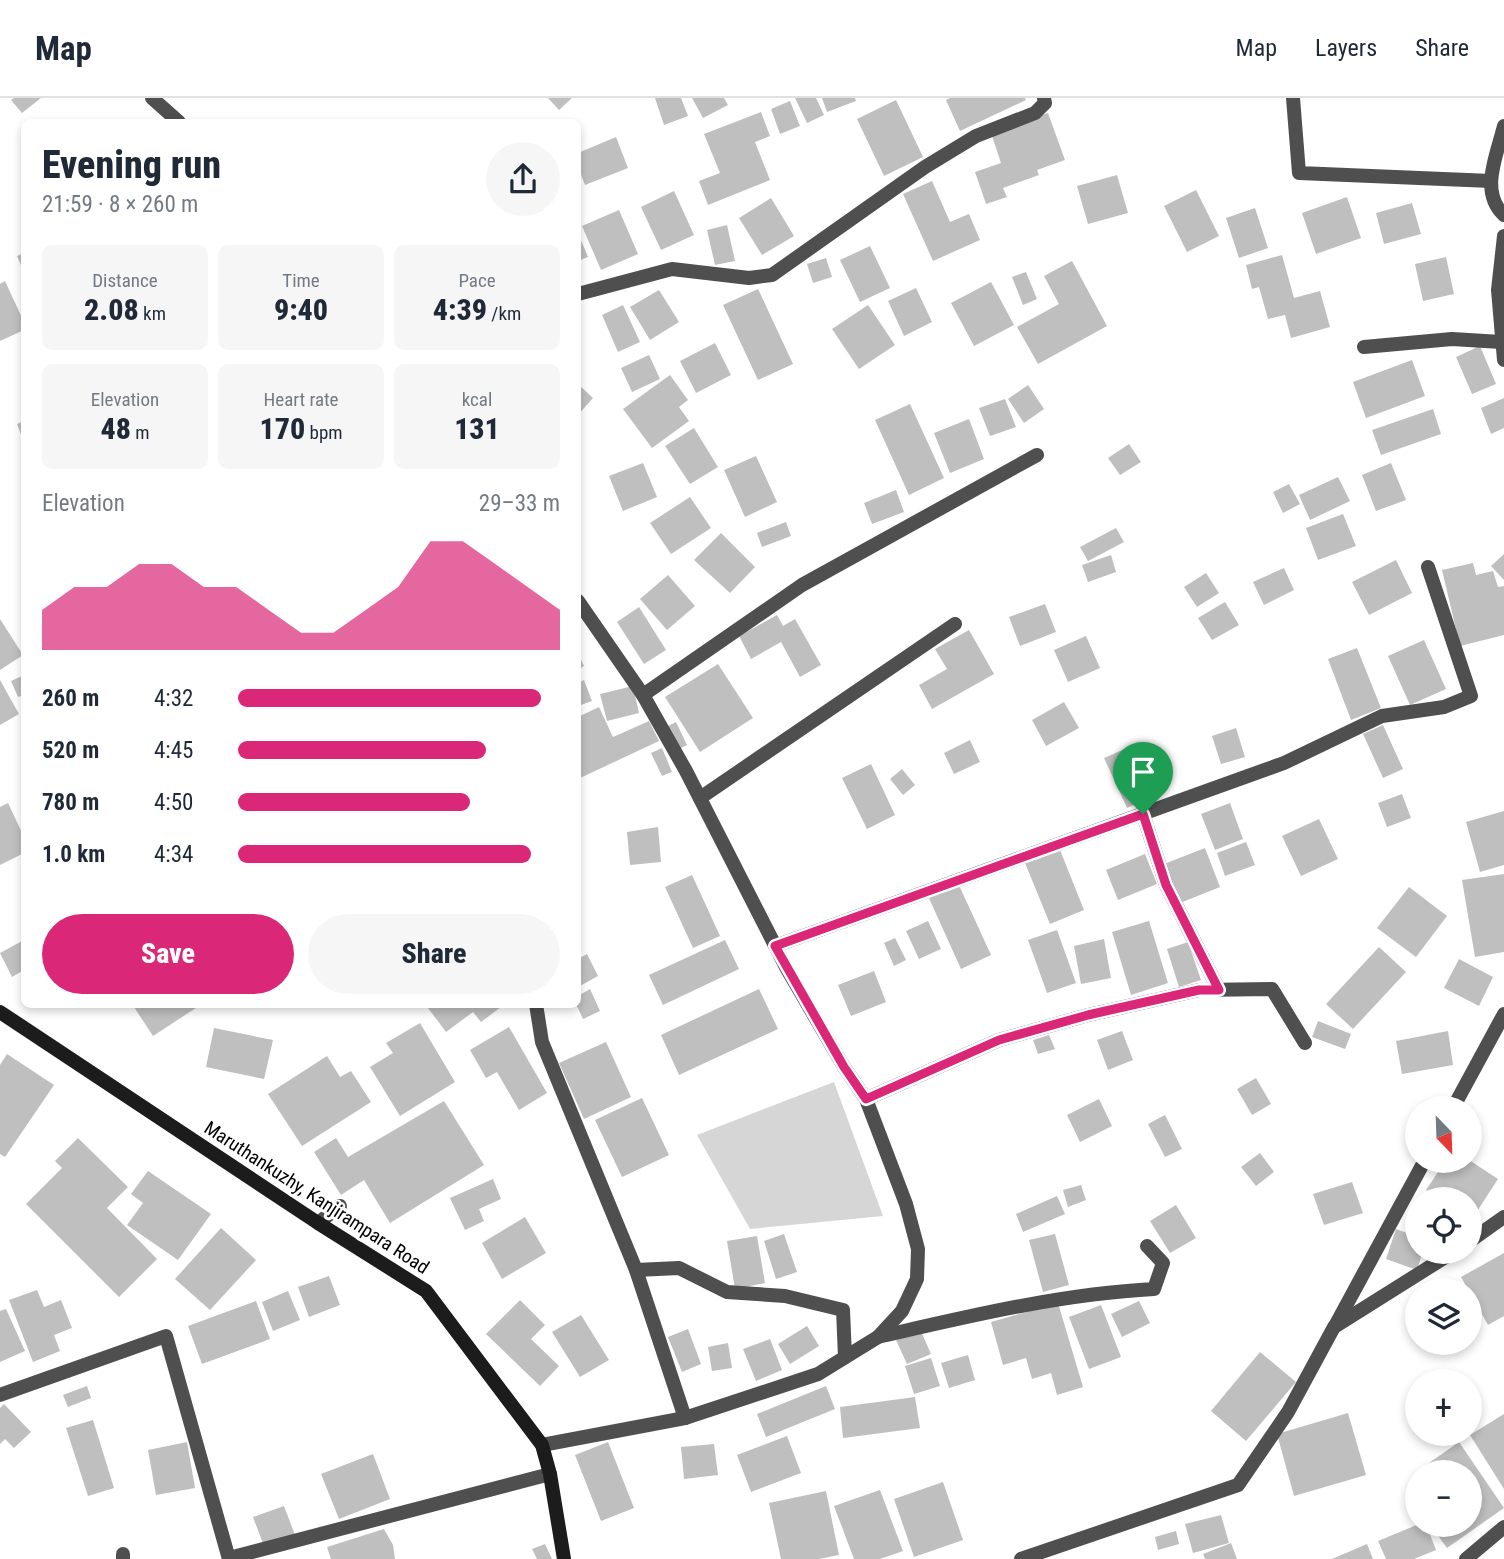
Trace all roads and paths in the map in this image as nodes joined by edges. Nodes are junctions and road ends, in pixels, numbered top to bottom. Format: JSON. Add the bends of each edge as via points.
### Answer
{"nodes":[{"id":1,"x":152,"y":98,"type":"edge"},
{"id":2,"x":1044,"y":98,"type":"edge"},
{"id":3,"x":1293,"y":98,"type":"edge"},
{"id":4,"x":176,"y":119,"type":"edge"},
{"id":5,"x":1504,"y":126,"type":"edge"},
{"id":6,"x":1491,"y":181,"type":"junction"},
{"id":7,"x":1500,"y":212,"type":"edge"},
{"id":8,"x":1504,"y":236,"type":"edge"},
{"id":9,"x":581,"y":293,"type":"edge"},
{"id":10,"x":1501,"y":342,"type":"junction"},
{"id":11,"x":1364,"y":347,"type":"dead end"},
{"id":12,"x":1504,"y":360,"type":"edge"},
{"id":13,"x":1037,"y":455,"type":"dead end"},
{"id":14,"x":1428,"y":567,"type":"dead end"},
{"id":15,"x":581,"y":605,"type":"edge"},
{"id":16,"x":955,"y":624,"type":"dead end"},
{"id":17,"x":643,"y":695,"type":"junction"},
{"id":18,"x":700,"y":798,"type":"junction"},
{"id":19,"x":1143,"y":814,"type":"junction"},
{"id":20,"x":775,"y":946,"type":"junction"},
{"id":21,"x":1219,"y":990,"type":"junction"},
{"id":22,"x":537,"y":1008,"type":"edge"},
{"id":23,"x":0,"y":1012,"type":"edge"},
{"id":24,"x":1504,"y":1014,"type":"edge"},
{"id":25,"x":1305,"y":1043,"type":"dead end"},
{"id":26,"x":1460,"y":1096,"type":"edge"},
{"id":27,"x":866,"y":1099,"type":"junction"},
{"id":28,"x":1417,"y":1173,"type":"edge"},
{"id":29,"x":340,"y":1206,"type":"dead end"},
{"id":30,"x":1504,"y":1217,"type":"edge"},
{"id":31,"x":318,"y":1223,"type":"junction"},
{"id":32,"x":1482,"y":1233,"type":"edge"},
{"id":33,"x":1147,"y":1246,"type":"dead end"},
{"id":34,"x":1434,"y":1264,"type":"edge"},
{"id":35,"x":636,"y":1270,"type":"junction"},
{"id":36,"x":1334,"y":1327,"type":"junction"},
{"id":37,"x":878,"y":1336,"type":"junction"},
{"id":38,"x":845,"y":1357,"type":"junction"},
{"id":39,"x":0,"y":1395,"type":"edge"},
{"id":40,"x":685,"y":1418,"type":"junction"},
{"id":41,"x":542,"y":1445,"type":"junction"},
{"id":42,"x":551,"y":1474,"type":"junction"},
{"id":43,"x":1504,"y":1527,"type":"edge"},
{"id":44,"x":229,"y":1558,"type":"edge"},
{"id":45,"x":564,"y":1559,"type":"edge"},
{"id":46,"x":1021,"y":1559,"type":"edge"},
{"id":47,"x":1466,"y":1559,"type":"edge"}],
"edges":[{"from":1,"to":4,"type":"street"},
{"from":2,"to":9,"type":"street","via":[[1035,113],[976,136],[925,167],[772,275],[749,278],[672,269]]},
{"from":3,"to":6,"type":"street","via":[[1299,173]]},
{"from":5,"to":6,"type":"street"},
{"from":6,"to":7,"type":"street","via":[[1491,196]]},
{"from":8,"to":10,"type":"street","via":[[1498,290]]},
{"from":10,"to":11,"type":"street","via":[[1452,339]]},
{"from":10,"to":12,"type":"street"},
{"from":13,"to":17,"type":"street","via":[[802,585]]},
{"from":14,"to":19,"type":"street","via":[[1471,696],[1444,707],[1382,716],[1284,763]]},
{"from":15,"to":17,"type":"street"},
{"from":16,"to":18,"type":"street"},
{"from":17,"to":18,"type":"street"},
{"from":18,"to":20,"type":"street"},
{"from":19,"to":20,"type":"street"},
{"from":19,"to":21,"type":"street","via":[[1166,885]]},
{"from":20,"to":27,"type":"street"},
{"from":21,"to":25,"type":"street","via":[[1272,989]]},
{"from":21,"to":27,"type":"street","via":[[1199,990],[1088,1015],[999,1040]]},
{"from":22,"to":35,"type":"street","via":[[542,1042]]},
{"from":23,"to":31,"type":"main road","name":"Maruthankuzhy, Kanjirampara Road"},
{"from":24,"to":26,"type":"street"},
{"from":27,"to":37,"type":"street","via":[[906,1203],[918,1249],[917,1279],[902,1311]]},
{"from":28,"to":36,"type":"street"},
{"from":29,"to":31,"type":"street"},
{"from":30,"to":32,"type":"street"},
{"from":31,"to":41,"type":"main road","name":"Maruthankuzhy, Kanjirampara Road","via":[[426,1291]]},
{"from":33,"to":37,"type":"street","via":[[1163,1264],[1154,1289],[1024,1303]]},
{"from":34,"to":36,"type":"street"},
{"from":35,"to":38,"type":"street","via":[[679,1268],[727,1292],[785,1296],[844,1310]]},
{"from":35,"to":40,"type":"street"},
{"from":36,"to":46,"type":"street","via":[[1288,1412],[1237,1485]]},
{"from":37,"to":38,"type":"street"},
{"from":38,"to":40,"type":"street","via":[[818,1374]]},
{"from":39,"to":44,"type":"street","via":[[166,1336]]},
{"from":40,"to":41,"type":"street"},
{"from":41,"to":42,"type":"main road","name":"Maruthankuzhy, Kanjirampara Road"},
{"from":42,"to":44,"type":"street"},
{"from":42,"to":45,"type":"main road","name":"Maruthankuzhy, Kanjirampara Road"},
{"from":43,"to":47,"type":"street"}]}
